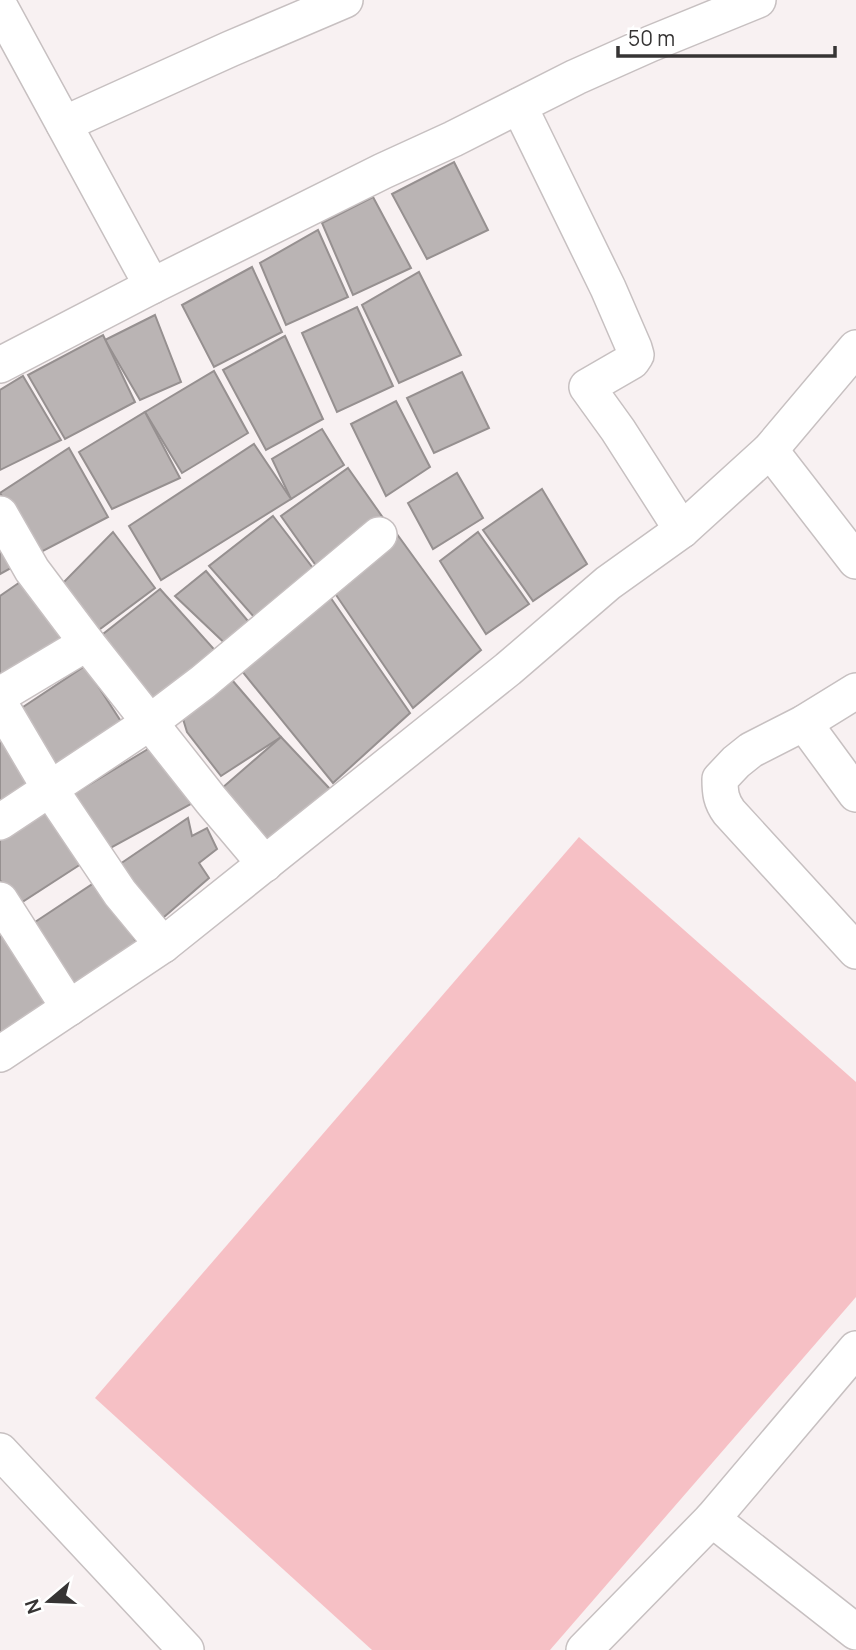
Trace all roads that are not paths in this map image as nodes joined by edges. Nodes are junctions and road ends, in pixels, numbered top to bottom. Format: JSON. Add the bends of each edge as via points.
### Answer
{"nodes":[{"id":1,"x":345,"y":0,"type":"edge"},
{"id":2,"x":758,"y":0,"type":"edge"},
{"id":3,"x":0,"y":7,"type":"edge"},
{"id":4,"x":519,"y":107,"type":"junction"},
{"id":5,"x":64,"y":124,"type":"junction"},
{"id":6,"x":152,"y":286,"type":"junction"},
{"id":7,"x":856,"y":348,"type":"edge"},
{"id":8,"x":2,"y":359,"type":"edge"},
{"id":9,"x":770,"y":450,"type":"junction"},
{"id":10,"x":0,"y":514,"type":"edge"},
{"id":11,"x":681,"y":530,"type":"junction"},
{"id":12,"x":379,"y":535,"type":"dead end"},
{"id":13,"x":856,"y":561,"type":"edge"},
{"id":14,"x":87,"y":643,"type":"junction"},
{"id":15,"x":856,"y":691,"type":"edge"},
{"id":16,"x":0,"y":695,"type":"edge"},
{"id":17,"x":0,"y":704,"type":"edge"},
{"id":18,"x":149,"y":723,"type":"junction"},
{"id":19,"x":804,"y":723,"type":"junction"},
{"id":20,"x":50,"y":789,"type":"junction"},
{"id":21,"x":856,"y":794,"type":"edge"},
{"id":22,"x":0,"y":822,"type":"edge"},
{"id":23,"x":265,"y":864,"type":"junction"},
{"id":24,"x":0,"y":900,"type":"edge"},
{"id":25,"x":163,"y":945,"type":"junction"},
{"id":26,"x":856,"y":951,"type":"edge"},
{"id":27,"x":69,"y":1008,"type":"junction"},
{"id":28,"x":0,"y":1054,"type":"edge"},
{"id":29,"x":856,"y":1349,"type":"edge"},
{"id":30,"x":0,"y":1451,"type":"edge"},
{"id":31,"x":712,"y":1519,"type":"junction"},
{"id":32,"x":852,"y":1620,"type":"edge"},
{"id":33,"x":187,"y":1650,"type":"edge"},
{"id":34,"x":584,"y":1650,"type":"edge"}],
"edges":[{"from":1,"to":5,"type":"street"},
{"from":2,"to":4,"type":"street","via":[[576,77]]},
{"from":3,"to":5,"type":"street"},
{"from":4,"to":6,"type":"street"},
{"from":4,"to":11,"type":"street","via":[[636,355],[587,387]]},
{"from":5,"to":6,"type":"street"},
{"from":6,"to":8,"type":"street"},
{"from":7,"to":9,"type":"street"},
{"from":9,"to":11,"type":"street"},
{"from":9,"to":13,"type":"street"},
{"from":10,"to":14,"type":"street","via":[[32,570]]},
{"from":11,"to":23,"type":"street","via":[[608,583]]},
{"from":12,"to":18,"type":"street"},
{"from":14,"to":16,"type":"street"},
{"from":14,"to":18,"type":"street"},
{"from":15,"to":19,"type":"street"},
{"from":17,"to":20,"type":"street"},
{"from":18,"to":20,"type":"street"},
{"from":18,"to":23,"type":"street"},
{"from":19,"to":21,"type":"street"},
{"from":19,"to":26,"type":"street","via":[[736,762],[720,779],[720,793],[729,813]]},
{"from":20,"to":22,"type":"street"},
{"from":20,"to":25,"type":"street","via":[[120,893]]},
{"from":23,"to":25,"type":"street"},
{"from":24,"to":27,"type":"street"},
{"from":25,"to":27,"type":"street"},
{"from":27,"to":28,"type":"street"},
{"from":29,"to":31,"type":"street"},
{"from":30,"to":33,"type":"street"},
{"from":31,"to":32,"type":"street"},
{"from":31,"to":34,"type":"street"}]}
